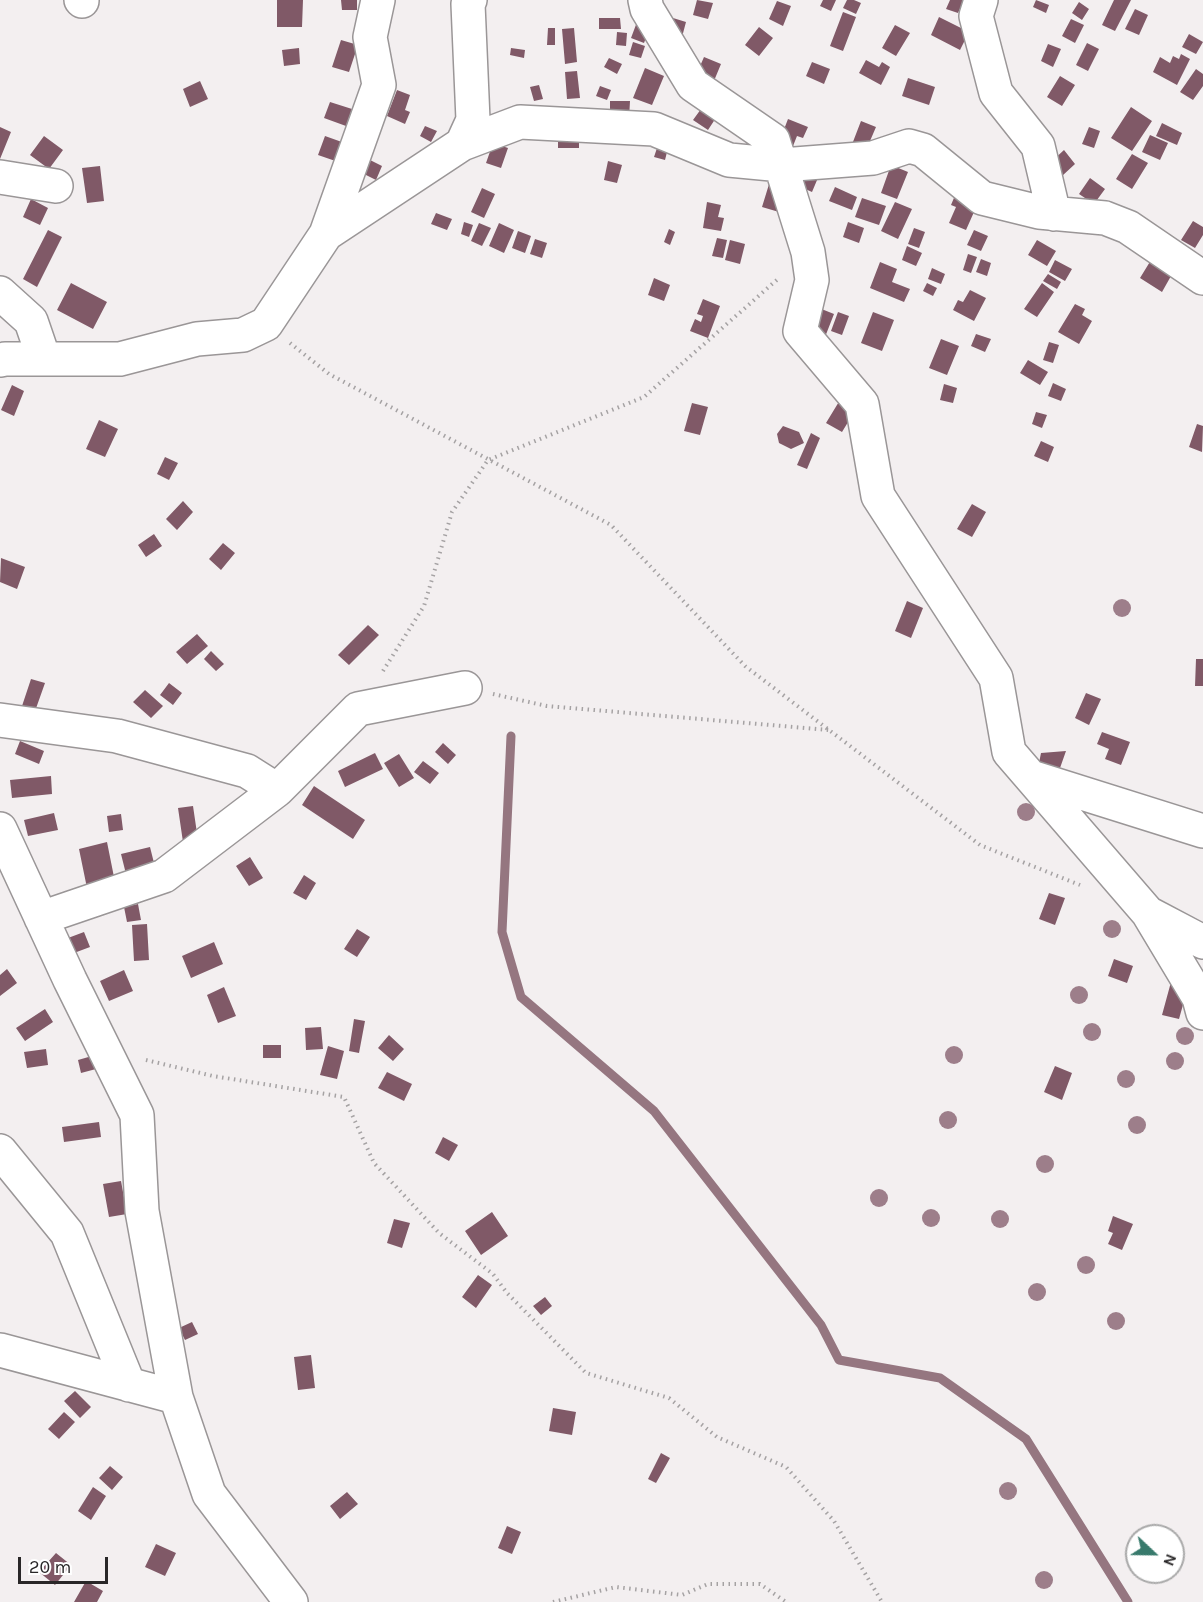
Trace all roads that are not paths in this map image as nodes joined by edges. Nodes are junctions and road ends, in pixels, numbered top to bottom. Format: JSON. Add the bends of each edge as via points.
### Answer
{"nodes":[{"id":1,"x":378,"y":0,"type":"edge"},
{"id":2,"x":470,"y":0,"type":"edge"},
{"id":3,"x":645,"y":0,"type":"edge"},
{"id":4,"x":981,"y":0,"type":"edge"},
{"id":5,"x":462,"y":144,"type":"junction"},
{"id":6,"x":782,"y":165,"type":"junction"},
{"id":7,"x":0,"y":177,"type":"edge"},
{"id":8,"x":56,"y":186,"type":"dead end"},
{"id":9,"x":1054,"y":214,"type":"junction"},
{"id":10,"x":326,"y":234,"type":"junction"},
{"id":11,"x":1203,"y":278,"type":"edge"},
{"id":12,"x":0,"y":293,"type":"edge"},
{"id":13,"x":44,"y":359,"type":"junction"},
{"id":14,"x":0,"y":360,"type":"edge"},
{"id":15,"x":465,"y":688,"type":"road end"},
{"id":16,"x":0,"y":720,"type":"edge"},
{"id":17,"x":1031,"y":777,"type":"junction"},
{"id":18,"x":277,"y":790,"type":"junction"},
{"id":19,"x":0,"y":829,"type":"edge"},
{"id":20,"x":1203,"y":831,"type":"edge"},
{"id":21,"x":1148,"y":913,"type":"junction"},
{"id":22,"x":41,"y":918,"type":"junction"},
{"id":23,"x":1203,"y":942,"type":"edge"},
{"id":24,"x":1203,"y":1013,"type":"edge"},
{"id":25,"x":0,"y":1151,"type":"edge"},
{"id":26,"x":0,"y":1350,"type":"edge"},
{"id":27,"x":129,"y":1385,"type":"junction"},
{"id":28,"x":176,"y":1397,"type":"junction"},
{"id":29,"x":291,"y":1602,"type":"edge"}],
"edges":[{"from":1,"to":10,"type":"street","via":[[370,37],[380,85]]},
{"from":2,"to":5,"type":"street","via":[[473,120]]},
{"from":3,"to":6,"type":"street","via":[[693,85],[774,140]]},
{"from":4,"to":9,"type":"street","via":[[976,16],[996,93],[1038,146]]},
{"from":5,"to":6,"type":"street","via":[[520,122],[654,129],[729,160]]},
{"from":5,"to":10,"type":"street"},
{"from":6,"to":9,"type":"street","via":[[873,158],[909,146],[923,150],[982,198]]},
{"from":6,"to":17,"type":"street","via":[[808,252],[812,279],[800,331],[862,404],[878,496],[996,678],[1009,752]]},
{"from":7,"to":8,"type":"street"},
{"from":9,"to":11,"type":"street","via":[[1105,218],[1128,227]]},
{"from":10,"to":13,"type":"street","via":[[266,324],[243,335],[197,339],[120,359]]},
{"from":12,"to":13,"type":"street","via":[[31,321]]},
{"from":13,"to":14,"type":"street"},
{"from":15,"to":18,"type":"street","via":[[358,709]]},
{"from":16,"to":18,"type":"street","via":[[117,736],[247,771]]},
{"from":17,"to":20,"type":"street"},
{"from":17,"to":21,"type":"street"},
{"from":18,"to":22,"type":"street","via":[[164,876]]},
{"from":19,"to":22,"type":"street"},
{"from":21,"to":23,"type":"street"},
{"from":21,"to":24,"type":"street","via":[[1199,998]]},
{"from":22,"to":28,"type":"street","via":[[137,1115],[141,1211]]},
{"from":25,"to":27,"type":"street","via":[[67,1233]]},
{"from":26,"to":27,"type":"street"},
{"from":27,"to":28,"type":"street"},
{"from":28,"to":29,"type":"street","via":[[209,1494]]}]}
